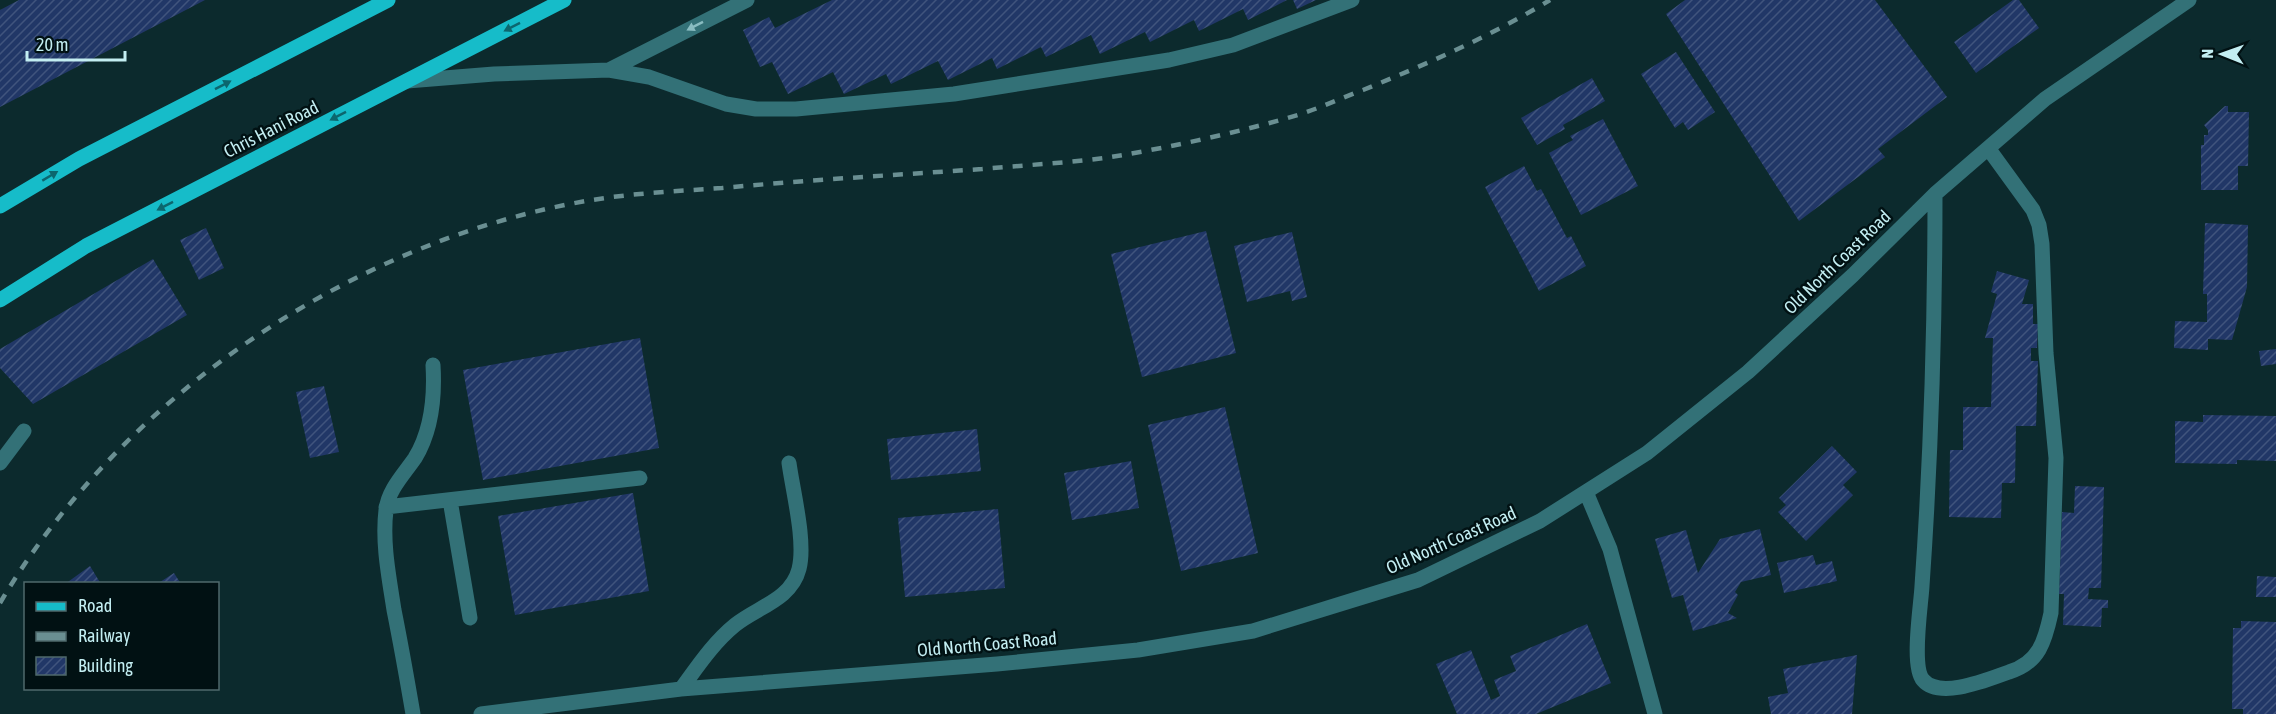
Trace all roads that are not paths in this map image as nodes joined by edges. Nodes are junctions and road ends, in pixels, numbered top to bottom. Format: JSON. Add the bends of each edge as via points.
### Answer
{"nodes":[{"id":1,"x":388,"y":0,"type":"edge"},
{"id":2,"x":564,"y":0,"type":"edge"},
{"id":3,"x":747,"y":0,"type":"edge"},
{"id":4,"x":1352,"y":0,"type":"edge"},
{"id":5,"x":2189,"y":0,"type":"edge"},
{"id":6,"x":609,"y":70,"type":"junction"},
{"id":7,"x":407,"y":81,"type":"junction"},
{"id":8,"x":1988,"y":148,"type":"junction"},
{"id":9,"x":1935,"y":194,"type":"junction"},
{"id":10,"x":0,"y":206,"type":"edge"},
{"id":11,"x":0,"y":300,"type":"edge"},
{"id":12,"x":433,"y":365,"type":"dead end"},
{"id":13,"x":24,"y":431,"type":"dead end"},
{"id":14,"x":0,"y":463,"type":"edge"},
{"id":15,"x":789,"y":463,"type":"dead end"},
{"id":16,"x":640,"y":478,"type":"dead end"},
{"id":17,"x":1586,"y":492,"type":"junction"},
{"id":18,"x":450,"y":500,"type":"junction"},
{"id":19,"x":386,"y":507,"type":"junction"},
{"id":20,"x":470,"y":618,"type":"dead end"},
{"id":21,"x":681,"y":689,"type":"junction"},
{"id":22,"x":413,"y":714,"type":"edge"},
{"id":23,"x":481,"y":714,"type":"edge"},
{"id":24,"x":1654,"y":714,"type":"edge"}],
"edges":[{"from":10,"to":1,"type":"main road","one_way":true,"via":[[79,159]]},
{"from":2,"to":7,"type":"main road","name":"Chris Hani Road","one_way":true},
{"from":3,"to":6,"type":"street","one_way":true},
{"from":4,"to":6,"type":"street","via":[[1233,45],[1169,60],[954,94],[807,108],[756,109],[726,104],[649,77]]},
{"from":5,"to":8,"type":"street","name":"Old North Coast Road","via":[[2044,99]]},
{"from":6,"to":7,"type":"street"},
{"from":7,"to":11,"type":"main road","name":"Chris Hani Road","one_way":true,"via":[[86,246]]},
{"from":8,"to":9,"type":"street","name":"Old North Coast Road"},
{"from":8,"to":9,"type":"street","via":[[2033,210],[2042,244],[2056,476],[2051,614],[2046,638],[2031,662],[1974,684],[1945,689],[1925,683],[1920,676],[1918,654],[1926,529]]},
{"from":9,"to":17,"type":"street","name":"Old North Coast Road","via":[[1748,372],[1647,453]]},
{"from":12,"to":19,"type":"street","via":[[433,411],[427,433]]},
{"from":13,"to":14,"type":"street"},
{"from":15,"to":21,"type":"street","via":[[801,550],[799,570],[791,587],[735,625],[709,651]]},
{"from":16,"to":18,"type":"street"},
{"from":17,"to":21,"type":"street","name":"Old North Coast Road","via":[[1540,521],[1418,580],[1253,631],[1138,650]]},
{"from":17,"to":24,"type":"street","via":[[1610,549]]},
{"from":18,"to":19,"type":"street"},
{"from":18,"to":20,"type":"street"},
{"from":19,"to":22,"type":"street","via":[[387,567]]},
{"from":21,"to":23,"type":"street","name":"Old North Coast Road"}]}
